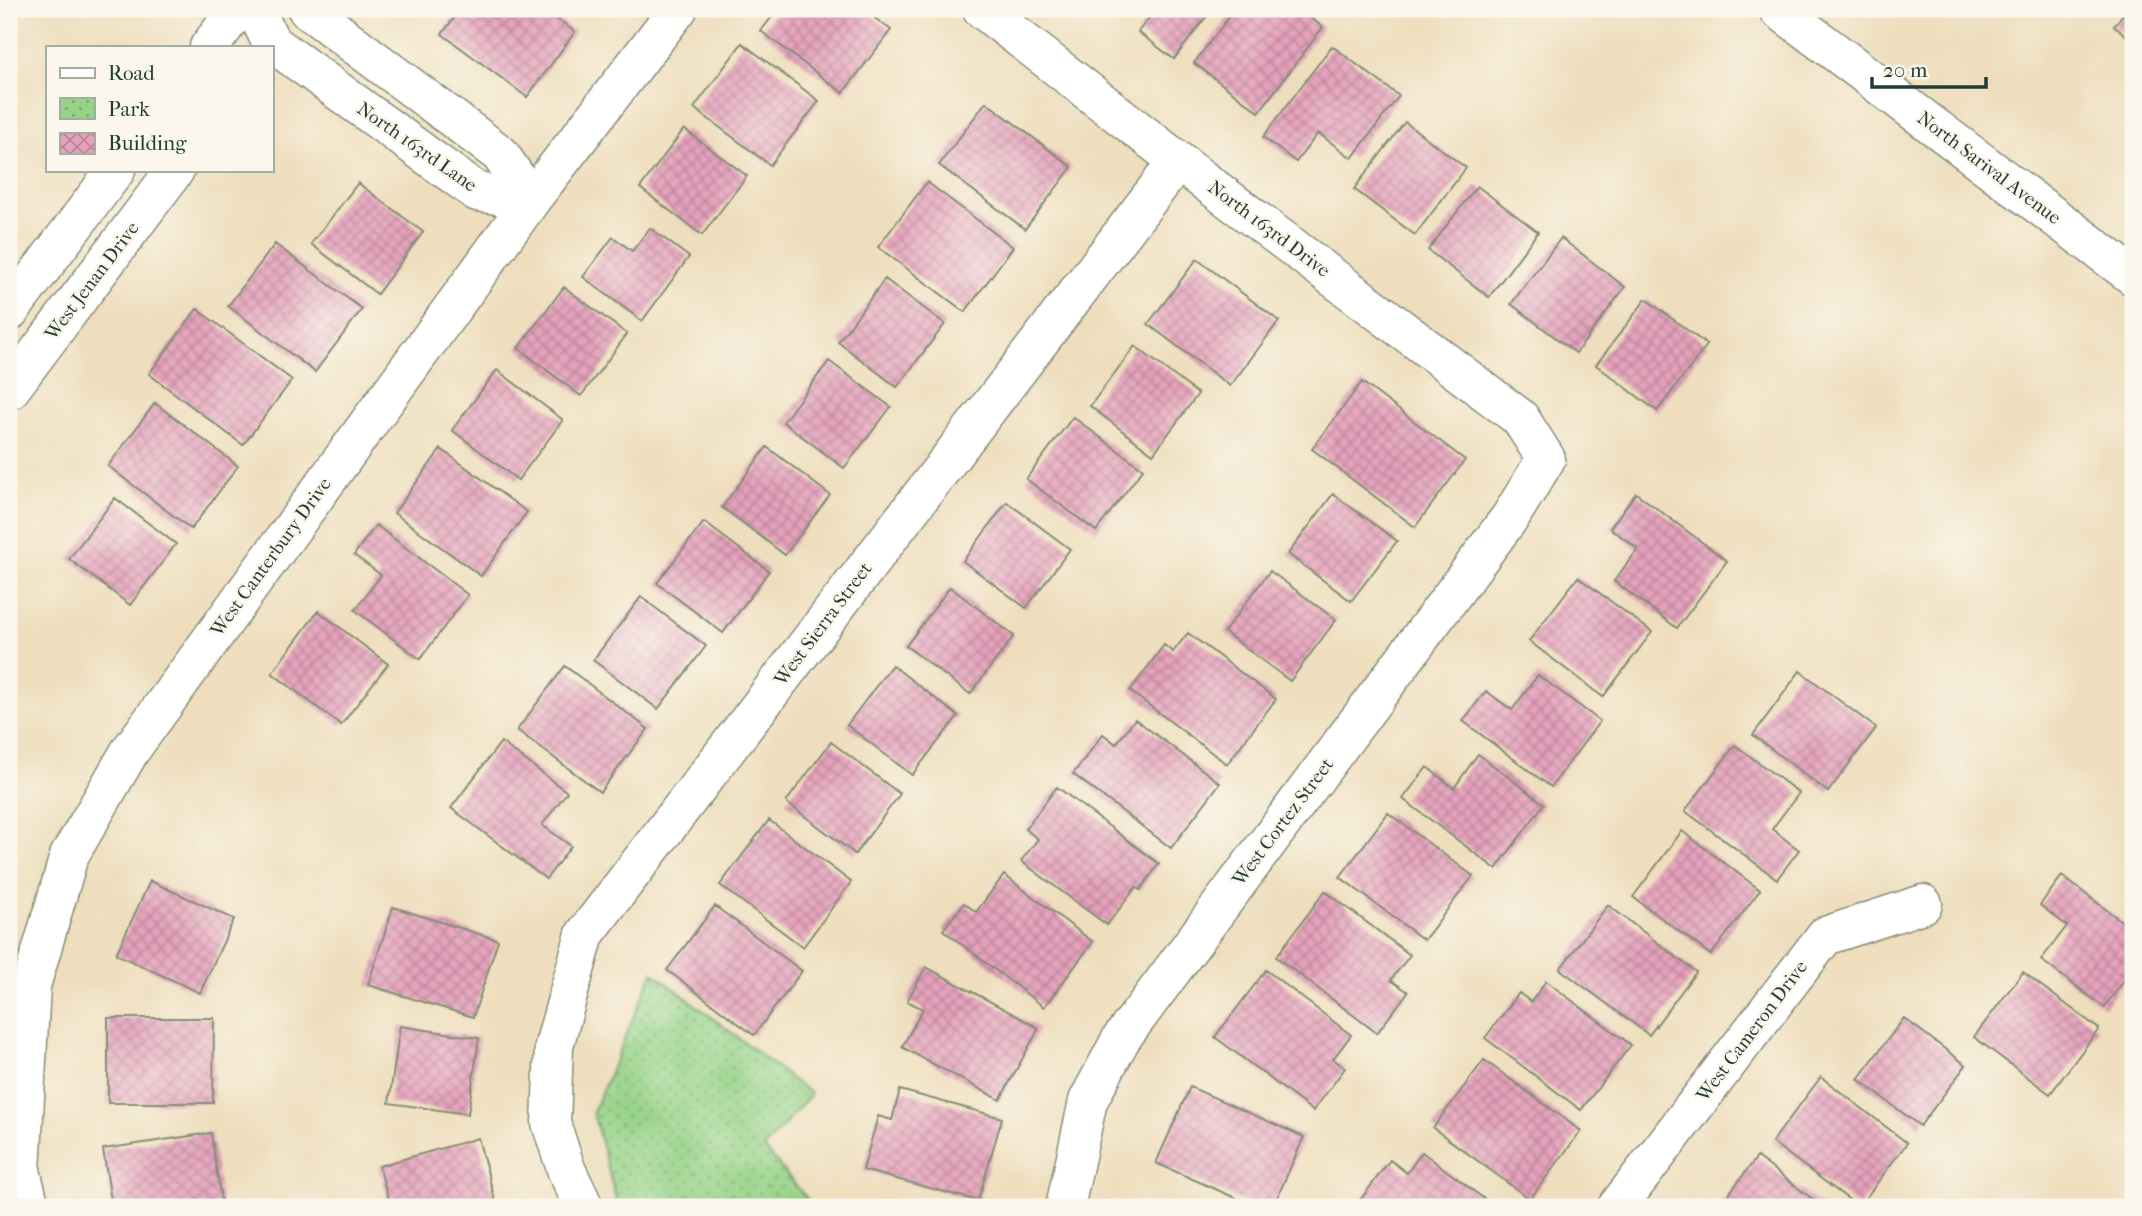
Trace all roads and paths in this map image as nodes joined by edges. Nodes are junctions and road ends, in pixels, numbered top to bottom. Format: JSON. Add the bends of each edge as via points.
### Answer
{"nodes":[{"id":1,"x":238,"y":9,"type":"edge"},
{"id":2,"x":296,"y":9,"type":"edge"},
{"id":3,"x":307,"y":9,"type":"edge"},
{"id":4,"x":678,"y":9,"type":"edge"},
{"id":5,"x":982,"y":9,"type":"edge"},
{"id":6,"x":1782,"y":10,"type":"edge"},
{"id":7,"x":265,"y":33,"type":"edge"},
{"id":8,"x":210,"y":46,"type":"edge"},
{"id":9,"x":1178,"y":160,"type":"junction"},
{"id":10,"x":114,"y":172,"type":"edge"},
{"id":11,"x":173,"y":172,"type":"edge"},
{"id":12,"x":531,"y":201,"type":"junction"},
{"id":13,"x":2133,"y":276,"type":"edge"},
{"id":14,"x":9,"y":312,"type":"edge"},
{"id":15,"x":9,"y":391,"type":"edge"},
{"id":16,"x":1546,"y":458,"type":"joint"},
{"id":17,"x":1923,"y":904,"type":"dead end"},
{"id":18,"x":26,"y":1189,"type":"edge"},
{"id":19,"x":584,"y":1207,"type":"edge"},
{"id":20,"x":1065,"y":1207,"type":"edge"},
{"id":21,"x":1617,"y":1207,"type":"edge"}],
"edges":[{"from":1,"to":8,"type":"street"},
{"from":2,"to":7,"type":"street"},
{"from":3,"to":12,"type":"street","via":[[500,154]]},
{"from":4,"to":12,"type":"street","name":"West Canterbury Drive"},
{"from":5,"to":9,"type":"street","name":"North 163rd Drive"},
{"from":6,"to":13,"type":"street","name":"North Sarival Avenue"},
{"from":7,"to":12,"type":"street","name":"North 163rd Lane","via":[[477,192]]},
{"from":9,"to":16,"type":"street","name":"North 163rd Drive","via":[[1520,418]]},
{"from":9,"to":19,"type":"street","name":"West Sierra Street","via":[[585,934],[554,1046],[551,1123]]},
{"from":10,"to":14,"type":"street"},
{"from":11,"to":15,"type":"street","name":"West Jenan Drive"},
{"from":12,"to":18,"type":"street","name":"West Canterbury Drive","via":[[130,751],[69,856],[31,986]]},
{"from":16,"to":20,"type":"street","name":"West Cortez Street","via":[[1511,516],[1121,1039],[1088,1101]]},
{"from":17,"to":21,"type":"street","name":"West Cameron Drive","via":[[1825,936]]}]}
